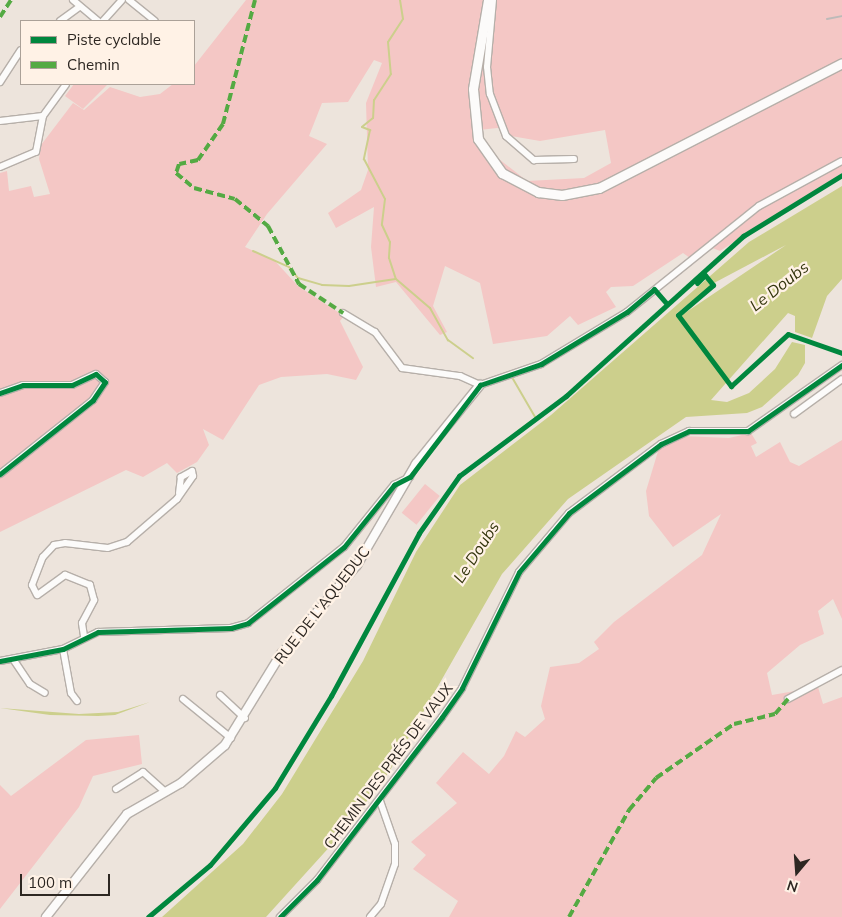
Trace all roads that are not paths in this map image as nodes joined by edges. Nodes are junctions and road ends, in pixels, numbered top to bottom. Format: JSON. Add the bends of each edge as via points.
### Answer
{"nodes":[{"id":1,"x":73,"y":0,"type":"edge"},
{"id":2,"x":122,"y":0,"type":"edge"},
{"id":3,"x":129,"y":0,"type":"edge"},
{"id":4,"x":488,"y":0,"type":"edge"},
{"id":5,"x":493,"y":0,"type":"edge"},
{"id":6,"x":78,"y":7,"type":"junction"},
{"id":7,"x":61,"y":20,"type":"edge"},
{"id":8,"x":97,"y":20,"type":"edge"},
{"id":9,"x":104,"y":20,"type":"edge"},
{"id":10,"x":153,"y":20,"type":"edge"},
{"id":11,"x":20,"y":52,"type":"edge"},
{"id":12,"x":842,"y":63,"type":"edge"},
{"id":13,"x":0,"y":82,"type":"edge"},
{"id":14,"x":65,"y":85,"type":"edge"},
{"id":15,"x":43,"y":116,"type":"junction"},
{"id":16,"x":0,"y":120,"type":"edge"},
{"id":17,"x":574,"y":159,"type":"dead end"},
{"id":18,"x":842,"y":161,"type":"edge"},
{"id":19,"x":0,"y":167,"type":"edge"},
{"id":20,"x":343,"y":312,"type":"dead end"},
{"id":21,"x":842,"y":365,"type":"edge"},
{"id":22,"x":842,"y":379,"type":"edge"},
{"id":23,"x":480,"y":384,"type":"junction"},
{"id":24,"x":0,"y":393,"type":"edge"},
{"id":25,"x":794,"y":414,"type":"dead end"},
{"id":26,"x":0,"y":474,"type":"edge"},
{"id":27,"x":410,"y":477,"type":"junction"},
{"id":28,"x":179,"y":493,"type":"dead end"},
{"id":29,"x":84,"y":636,"type":"junction"},
{"id":30,"x":63,"y":649,"type":"junction"},
{"id":31,"x":13,"y":659,"type":"junction"},
{"id":32,"x":0,"y":661,"type":"edge"},
{"id":33,"x":842,"y":670,"type":"edge"},
{"id":34,"x":45,"y":693,"type":"dead end"},
{"id":35,"x":220,"y":695,"type":"dead end"},
{"id":36,"x":183,"y":699,"type":"dead end"},
{"id":37,"x":788,"y":699,"type":"dead end"},
{"id":38,"x":77,"y":701,"type":"dead end"},
{"id":39,"x":244,"y":718,"type":"junction"},
{"id":40,"x":231,"y":738,"type":"junction"},
{"id":41,"x":116,"y":789,"type":"dead end"},
{"id":42,"x":165,"y":792,"type":"junction"},
{"id":43,"x":380,"y":801,"type":"junction"},
{"id":44,"x":46,"y":917,"type":"edge"},
{"id":45,"x":280,"y":917,"type":"edge"},
{"id":46,"x":370,"y":917,"type":"edge"}],
"edges":[{"from":1,"to":6,"type":"street"},
{"from":2,"to":9,"type":"street"},
{"from":3,"to":10,"type":"street"},
{"from":4,"to":12,"type":"main road","via":[[474,76],[475,124],[492,163],[525,188],[562,195],[599,188]]},
{"from":5,"to":17,"type":"street","via":[[487,67],[490,94],[506,136],[534,160]]},
{"from":6,"to":7,"type":"street"},
{"from":6,"to":8,"type":"street"},
{"from":11,"to":13,"type":"street"},
{"from":14,"to":15,"type":"street"},
{"from":15,"to":16,"type":"street"},
{"from":15,"to":19,"type":"street","via":[[36,152]]},
{"from":18,"to":23,"type":"street","via":[[759,206],[628,312],[541,364]]},
{"from":20,"to":23,"type":"street","via":[[375,332],[402,368],[460,376]]},
{"from":21,"to":43,"type":"street","name":"CHEMIN DES PRÉS DE VAUX","via":[[748,431],[689,431],[661,444],[569,512],[519,572],[462,688]]},
{"from":22,"to":25,"type":"street"},
{"from":23,"to":27,"type":"street","name":"RUE DE L'AQUEDUC"},
{"from":24,"to":26,"type":"street","via":[[23,385],[72,385],[96,374],[105,382],[92,400]]},
{"from":27,"to":29,"type":"street","via":[[394,485],[344,547],[248,623]]},
{"from":27,"to":39,"type":"street","name":"RUE DE L'AQUEDUC","via":[[357,565],[281,654]]},
{"from":28,"to":29,"type":"street","via":[[168,509],[118,546],[65,543],[54,545],[43,557],[32,585],[37,595],[65,576],[90,585],[94,600],[82,623]]},
{"from":29,"to":30,"type":"street"},
{"from":30,"to":31,"type":"street"},
{"from":30,"to":38,"type":"street","via":[[71,693]]},
{"from":31,"to":32,"type":"street"},
{"from":31,"to":34,"type":"street","via":[[30,684]]},
{"from":33,"to":37,"type":"street"},
{"from":35,"to":39,"type":"street"},
{"from":36,"to":40,"type":"street"},
{"from":39,"to":40,"type":"street","name":"RUE DE L'AQUEDUC"},
{"from":40,"to":42,"type":"street","name":"RUE DE L'AQUEDUC","via":[[212,760]]},
{"from":41,"to":42,"type":"street","via":[[143,772]]},
{"from":42,"to":44,"type":"street","name":"RUE DE L'AQUEDUC","via":[[127,814]]},
{"from":43,"to":45,"type":"street","name":"CHEMIN DES PRÉS DE VAUX","via":[[317,880]]},
{"from":43,"to":46,"type":"street","via":[[395,844],[395,864],[384,896]]}]}
